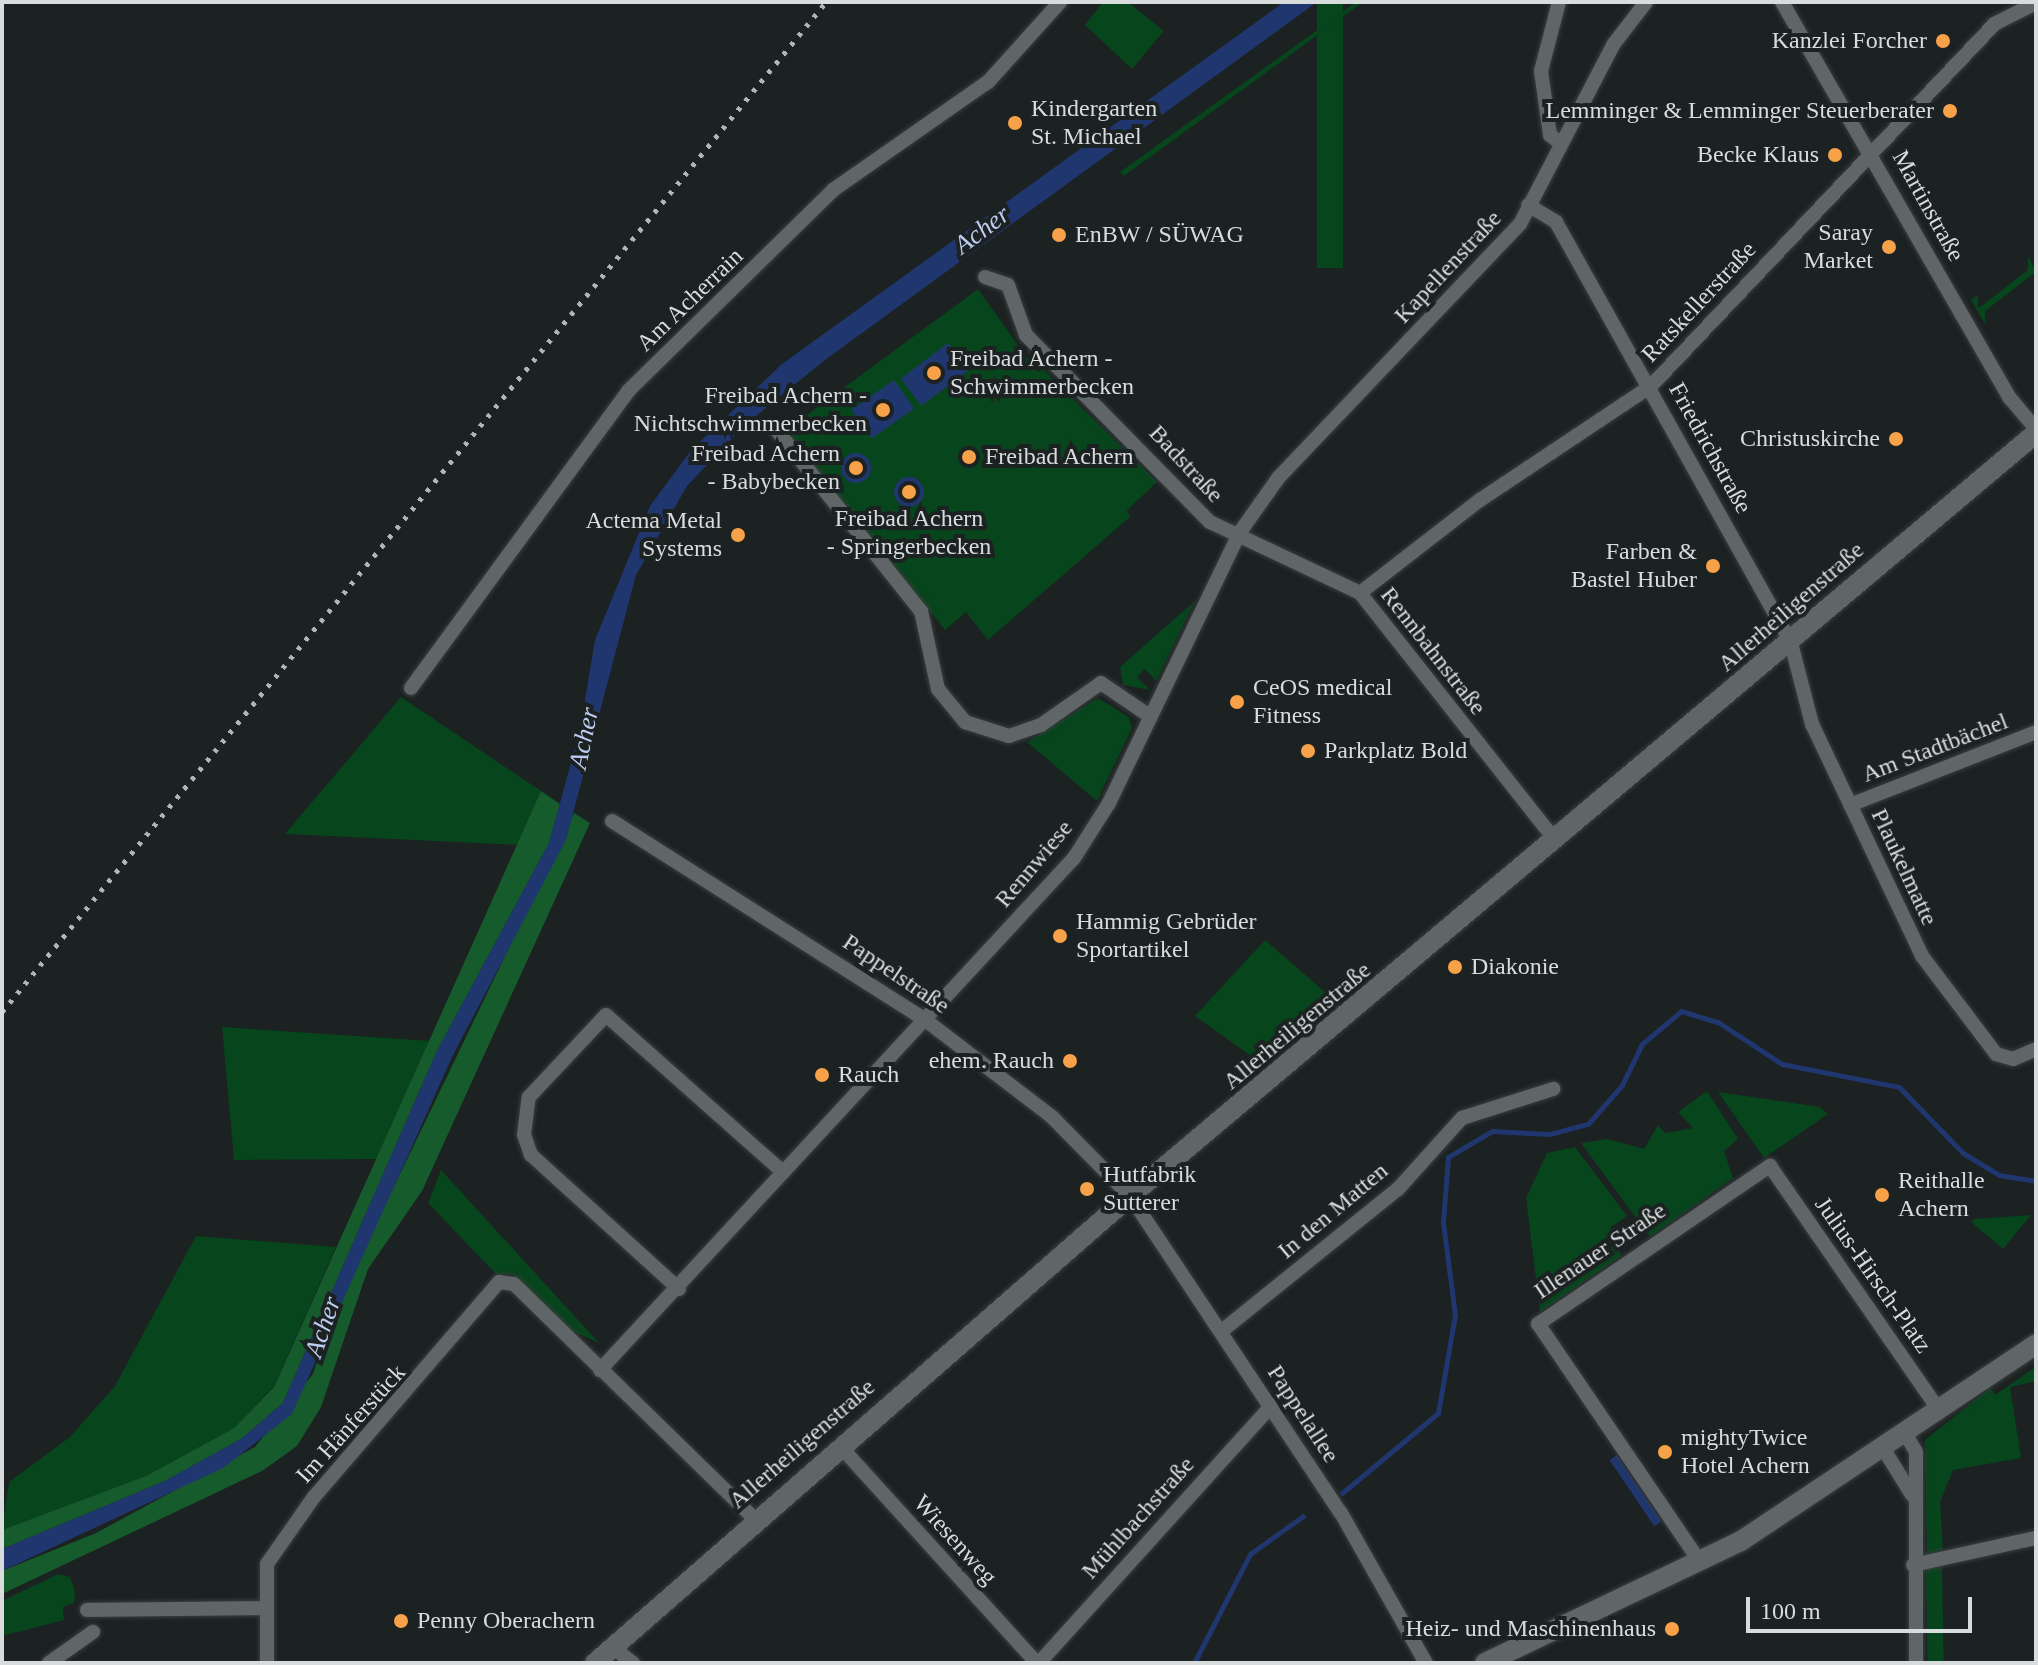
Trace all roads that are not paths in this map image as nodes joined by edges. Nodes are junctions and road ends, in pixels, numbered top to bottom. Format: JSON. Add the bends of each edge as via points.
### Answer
{"nodes":[{"id":1,"x":1060,"y":2,"type":"edge"},
{"id":2,"x":1559,"y":2,"type":"edge"},
{"id":3,"x":1646,"y":2,"type":"edge"},
{"id":4,"x":1782,"y":2,"type":"edge"},
{"id":5,"x":2036,"y":3,"type":"edge"},
{"id":6,"x":1560,"y":143,"type":"junction"},
{"id":7,"x":1871,"y":149,"type":"junction"},
{"id":8,"x":1528,"y":205,"type":"junction"},
{"id":9,"x":985,"y":277,"type":"dead end"},
{"id":10,"x":1651,"y":386,"type":"junction"},
{"id":11,"x":776,"y":429,"type":"dead end"},
{"id":12,"x":2036,"y":431,"type":"edge"},
{"id":13,"x":1240,"y":532,"type":"junction"},
{"id":14,"x":1360,"y":593,"type":"junction"},
{"id":15,"x":1791,"y":643,"type":"junction"},
{"id":16,"x":411,"y":688,"type":"dead end"},
{"id":17,"x":1151,"y":717,"type":"junction"},
{"id":18,"x":2036,"y":732,"type":"edge"},
{"id":19,"x":1850,"y":805,"type":"junction"},
{"id":20,"x":612,"y":821,"type":"dead end"},
{"id":21,"x":1556,"y":841,"type":"junction"},
{"id":22,"x":924,"y":1019,"type":"junction"},
{"id":23,"x":2036,"y":1049,"type":"edge"},
{"id":24,"x":1553,"y":1089,"type":"dead end"},
{"id":25,"x":1770,"y":1166,"type":"joint"},
{"id":26,"x":783,"y":1172,"type":"junction"},
{"id":27,"x":1130,"y":1196,"type":"junction"},
{"id":28,"x":679,"y":1289,"type":"junction"},
{"id":29,"x":1223,"y":1330,"type":"junction"},
{"id":30,"x":2036,"y":1344,"type":"edge"},
{"id":31,"x":600,"y":1370,"type":"junction"},
{"id":32,"x":1272,"y":1405,"type":"junction"},
{"id":33,"x":1939,"y":1410,"type":"junction"},
{"id":34,"x":1905,"y":1433,"type":"junction"},
{"id":35,"x":840,"y":1446,"type":"junction"},
{"id":36,"x":1883,"y":1448,"type":"junction"},
{"id":37,"x":1912,"y":1495,"type":"junction"},
{"id":38,"x":754,"y":1518,"type":"junction"},
{"id":39,"x":2036,"y":1538,"type":"edge"},
{"id":40,"x":1700,"y":1562,"type":"junction"},
{"id":41,"x":1913,"y":1565,"type":"junction"},
{"id":42,"x":264,"y":1608,"type":"junction"},
{"id":43,"x":87,"y":1610,"type":"dead end"},
{"id":44,"x":93,"y":1632,"type":"dead end"},
{"id":45,"x":611,"y":1646,"type":"junction"},
{"id":46,"x":49,"y":1663,"type":"edge"},
{"id":47,"x":267,"y":1663,"type":"edge"},
{"id":48,"x":595,"y":1663,"type":"edge"},
{"id":49,"x":633,"y":1663,"type":"edge"},
{"id":50,"x":1038,"y":1663,"type":"edge"},
{"id":51,"x":1426,"y":1663,"type":"edge"},
{"id":52,"x":1485,"y":1663,"type":"edge"},
{"id":53,"x":1916,"y":1663,"type":"edge"}],
"edges":[{"from":1,"to":16,"type":"street","name":"Am Acherrain","via":[[988,82],[833,190],[628,391]]},
{"from":2,"to":6,"type":"street","via":[[1541,71],[1550,135]]},
{"from":3,"to":6,"type":"street","name":"Kapellenstraße","via":[[1613,45]]},
{"from":4,"to":7,"type":"street","name":"Martinstraße"},
{"from":5,"to":7,"type":"street","name":"Ratskellerstraße","via":[[1994,24]]},
{"from":6,"to":8,"type":"street","name":"Kapellenstraße"},
{"from":7,"to":10,"type":"street","name":"Ratskellerstraße"},
{"from":7,"to":12,"type":"street","name":"Martinstraße","via":[[2010,398]]},
{"from":8,"to":10,"type":"street","name":"Friedrichstraße","via":[[1556,222]]},
{"from":8,"to":13,"type":"street","name":"Kapellenstraße","via":[[1520,224],[1279,477]]},
{"from":9,"to":13,"type":"street","name":"Badstraße","via":[[1008,285],[1026,335],[1210,522]]},
{"from":10,"to":14,"type":"street","name":"Ratskellerstraße","via":[[1480,500]]},
{"from":10,"to":15,"type":"street","name":"Friedrichstraße"},
{"from":11,"to":17,"type":"street","via":[[921,611],[938,689],[965,722],[1009,736],[1041,725],[1101,683]]},
{"from":12,"to":15,"type":"street","name":"Allerheiligenstraße"},
{"from":13,"to":14,"type":"street","name":"Rennbahnstraße"},
{"from":13,"to":17,"type":"street","name":"Rennwiese"},
{"from":14,"to":21,"type":"street","name":"Rennbahnstraße"},
{"from":15,"to":19,"type":"street","name":"Plaukelmatte","via":[[1812,724]]},
{"from":15,"to":21,"type":"street","name":"Allerheiligenstraße"},
{"from":17,"to":22,"type":"street","name":"Rennwiese","via":[[1074,858]]},
{"from":18,"to":19,"type":"street","name":"Am Stadtbächel"},
{"from":19,"to":23,"type":"street","name":"Plaukelmatte","via":[[1922,956],[1979,1035],[2013,1059]]},
{"from":20,"to":22,"type":"street","name":"Pappelstraße"},
{"from":21,"to":27,"type":"street","name":"Allerheiligenstraße"},
{"from":22,"to":26,"type":"street","name":"Rennwiese"},
{"from":22,"to":27,"type":"street","name":"Pappelstraße","via":[[1052,1117]]},
{"from":24,"to":29,"type":"street","name":"In den Matten","via":[[1462,1118],[1398,1189]]},
{"from":25,"to":33,"type":"street","name":"Julius-Hirsch-Platz"},
{"from":25,"to":40,"type":"street","name":"Illenauer Straße","via":[[1538,1324]]},
{"from":26,"to":28,"type":"street","name":"Rennwiese"},
{"from":26,"to":28,"type":"street","via":[[606,1015],[529,1097],[524,1135],[531,1155]]},
{"from":27,"to":29,"type":"street","name":"Pappelallee"},
{"from":27,"to":35,"type":"street","name":"Allerheiligenstraße"},
{"from":28,"to":31,"type":"street","name":"Rennwiese"},
{"from":29,"to":32,"type":"street","name":"Pappelallee"},
{"from":30,"to":33,"type":"street"},
{"from":31,"to":38,"type":"street"},
{"from":31,"to":42,"type":"street","name":"Im Hänferstück","via":[[514,1284],[499,1282],[314,1497],[267,1564]]},
{"from":32,"to":50,"type":"street","name":"Mühlbachstraße"},
{"from":32,"to":51,"type":"street","name":"Pappelallee"},
{"from":33,"to":34,"type":"street"},
{"from":34,"to":36,"type":"street"},
{"from":34,"to":37,"type":"street","via":[[1916,1452]]},
{"from":35,"to":38,"type":"street","name":"Allerheiligenstraße"},
{"from":35,"to":50,"type":"street","name":"Wiesenweg"},
{"from":36,"to":37,"type":"street"},
{"from":36,"to":40,"type":"street"},
{"from":37,"to":41,"type":"street"},
{"from":38,"to":45,"type":"street","name":"Allerheiligenstraße"},
{"from":39,"to":41,"type":"street"},
{"from":40,"to":52,"type":"street"},
{"from":41,"to":53,"type":"street"},
{"from":42,"to":43,"type":"street"},
{"from":42,"to":47,"type":"street","name":"Im Hänferstück"},
{"from":44,"to":46,"type":"street"},
{"from":45,"to":48,"type":"street","name":"Allerheiligenstraße"},
{"from":45,"to":49,"type":"street"}]}
